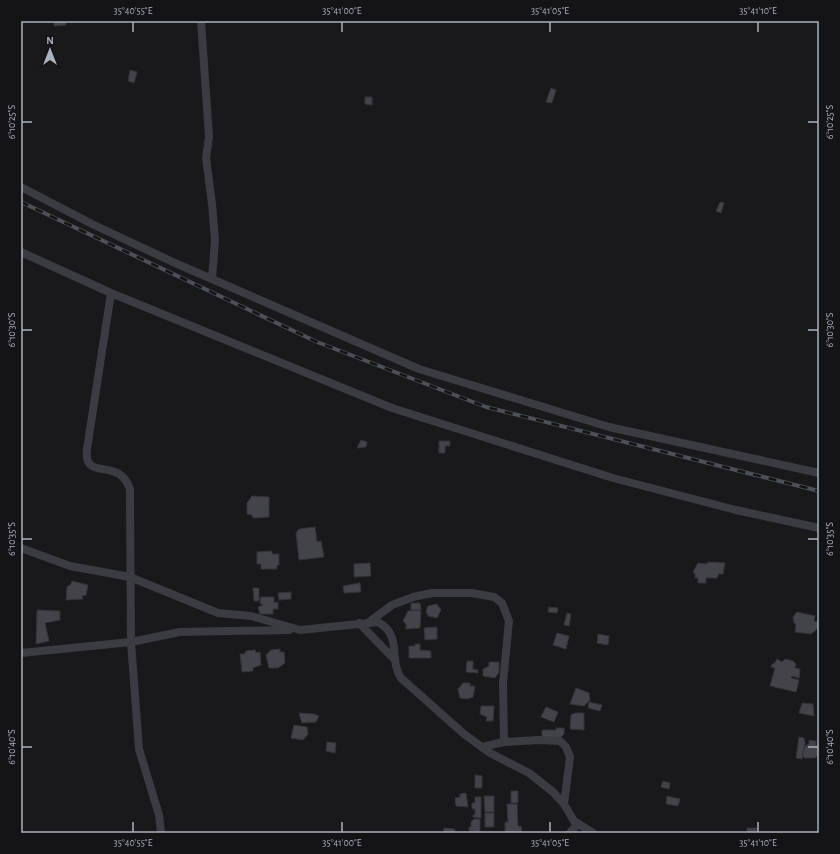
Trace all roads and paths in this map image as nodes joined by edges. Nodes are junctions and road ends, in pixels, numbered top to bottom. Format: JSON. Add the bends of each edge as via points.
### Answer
{"nodes":[{"id":1,"x":201,"y":21,"type":"edge"},
{"id":2,"x":21,"y":187,"type":"edge"},
{"id":3,"x":21,"y":252,"type":"edge"},
{"id":4,"x":212,"y":279,"type":"junction"},
{"id":5,"x":111,"y":293,"type":"junction"},
{"id":6,"x":819,"y":473,"type":"edge"},
{"id":7,"x":819,"y":528,"type":"edge"},
{"id":8,"x":21,"y":548,"type":"edge"},
{"id":9,"x":130,"y":577,"type":"junction"},
{"id":10,"x":370,"y":622,"type":"junction"},
{"id":11,"x":358,"y":623,"type":"junction"},
{"id":12,"x":300,"y":630,"type":"junction"},
{"id":13,"x":131,"y":642,"type":"junction"},
{"id":14,"x":21,"y":652,"type":"edge"},
{"id":15,"x":394,"y":660,"type":"junction"},
{"id":16,"x":504,"y":742,"type":"junction"},
{"id":17,"x":482,"y":747,"type":"junction"},
{"id":18,"x":564,"y":804,"type":"junction"},
{"id":19,"x":578,"y":823,"type":"junction"},
{"id":20,"x":161,"y":833,"type":"edge"},
{"id":21,"x":570,"y":833,"type":"edge"},
{"id":22,"x":593,"y":833,"type":"edge"}],
"edges":[{"from":1,"to":4,"type":"street","via":[[209,137],[206,158],[214,240]]},
{"from":2,"to":4,"type":"street","via":[[92,224]]},
{"from":3,"to":5,"type":"street"},
{"from":4,"to":6,"type":"street","via":[[419,369],[609,427]]},
{"from":5,"to":7,"type":"street","via":[[399,410],[613,478],[736,510]]},
{"from":5,"to":9,"type":"street","via":[[86,453],[90,465],[94,468],[115,471],[128,483]]},
{"from":8,"to":9,"type":"street","via":[[70,566]]},
{"from":9,"to":12,"type":"street","via":[[218,613],[250,616]]},
{"from":9,"to":13,"type":"street"},
{"from":10,"to":11,"type":"street"},
{"from":10,"to":15,"type":"street","via":[[378,622],[389,629],[394,645]]},
{"from":10,"to":16,"type":"street","via":[[392,605],[432,593],[472,593],[494,597],[502,603],[509,621],[503,683]]},
{"from":11,"to":12,"type":"street"},
{"from":11,"to":15,"type":"street"},
{"from":12,"to":13,"type":"street","via":[[180,632]]},
{"from":13,"to":14,"type":"street"},
{"from":13,"to":20,"type":"street","via":[[139,749],[159,815]]},
{"from":15,"to":17,"type":"street","via":[[396,671],[401,678]]},
{"from":16,"to":17,"type":"street"},
{"from":16,"to":18,"type":"street","via":[[539,740],[560,742],[566,747],[570,757]]},
{"from":17,"to":18,"type":"street","via":[[529,773]]},
{"from":18,"to":19,"type":"street","via":[[574,821]]},
{"from":19,"to":21,"type":"street"},
{"from":19,"to":22,"type":"street"}]}
